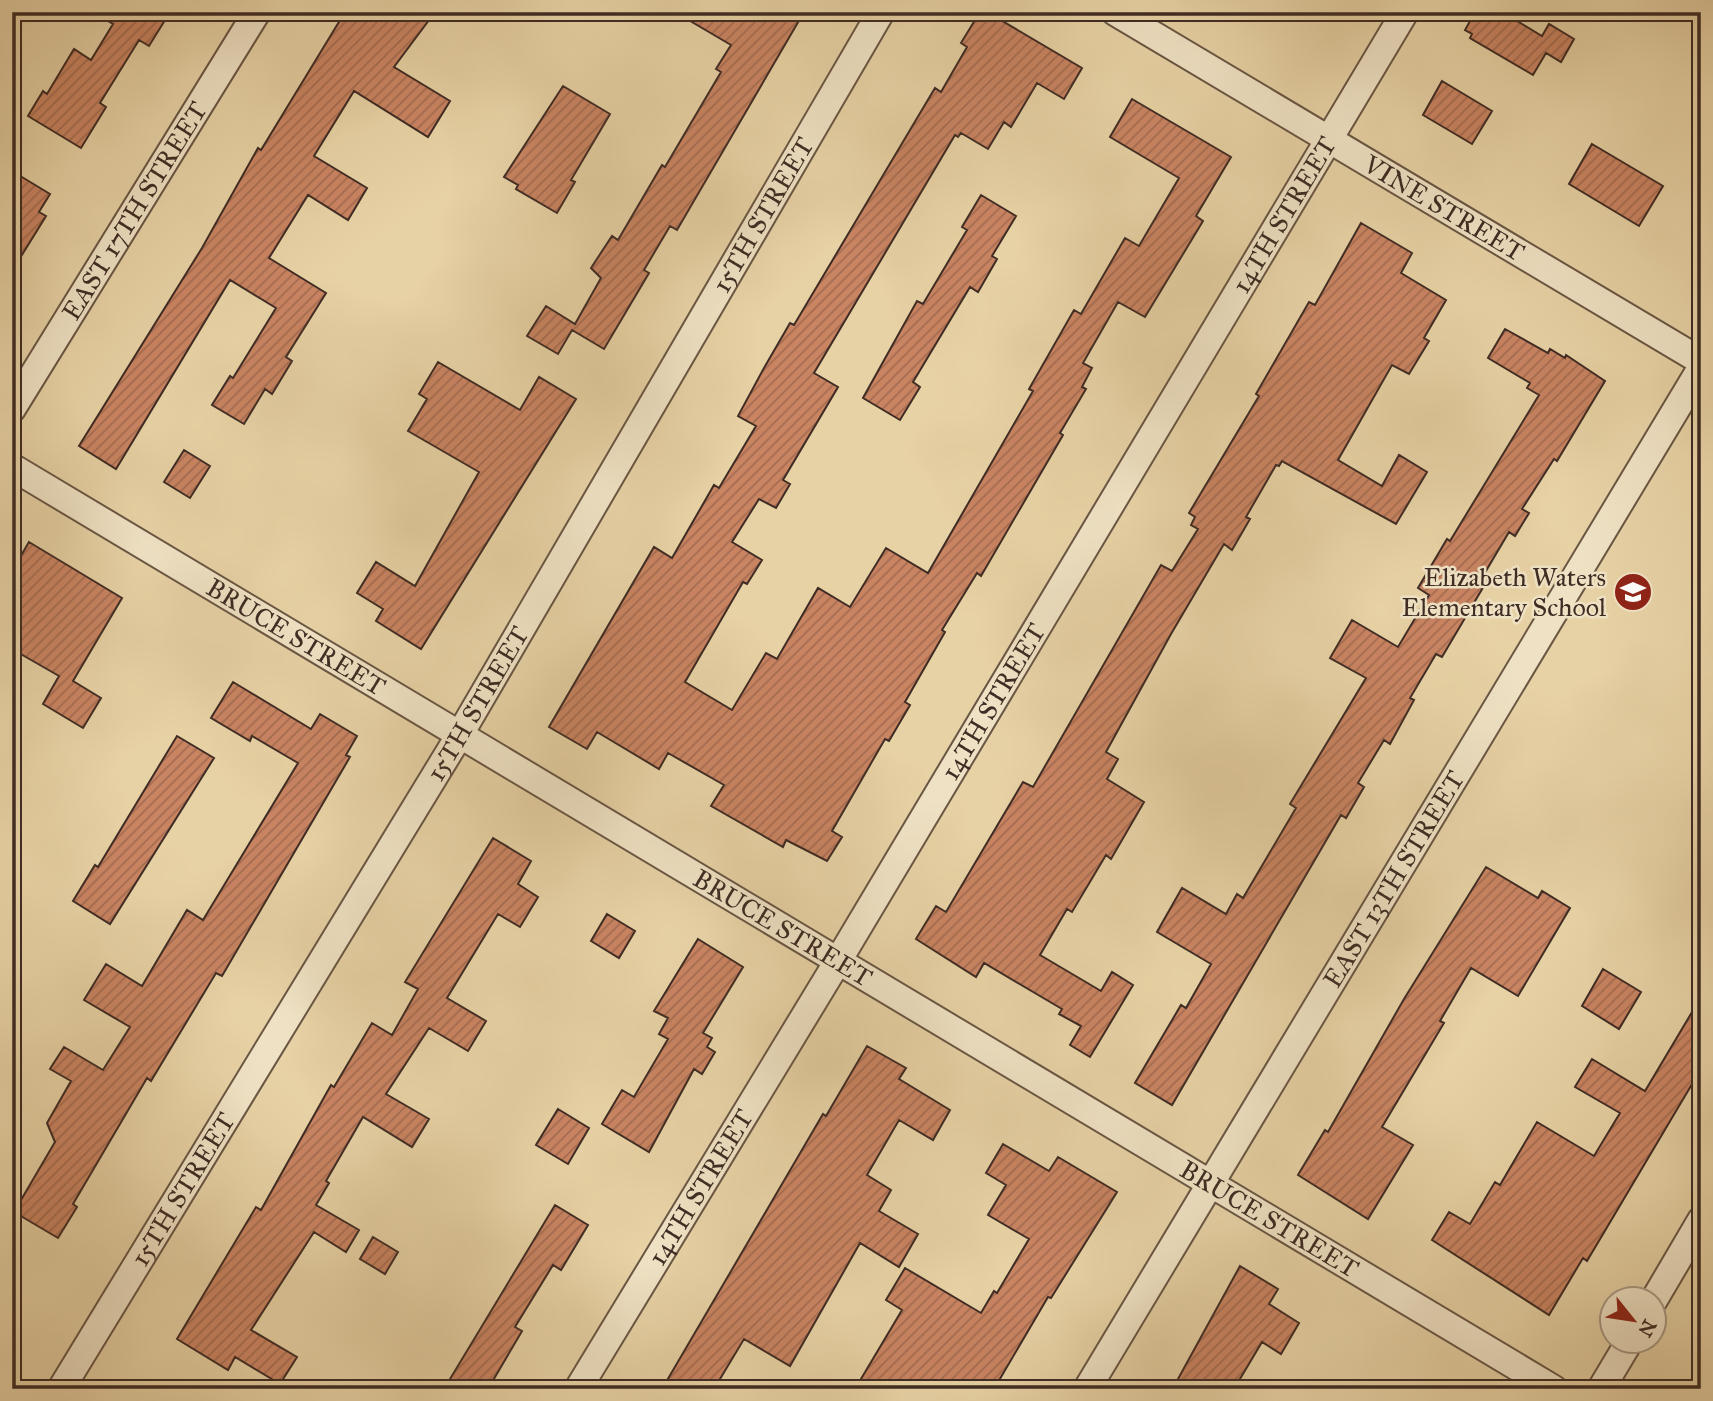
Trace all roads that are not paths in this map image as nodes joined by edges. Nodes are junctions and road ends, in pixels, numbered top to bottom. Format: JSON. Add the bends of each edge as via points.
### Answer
{"nodes":[{"id":1,"x":257,"y":12,"type":"edge"},
{"id":2,"x":881,"y":12,"type":"edge"},
{"id":3,"x":1115,"y":12,"type":"edge"},
{"id":4,"x":1405,"y":12,"type":"edge"},
{"id":5,"x":1328,"y":140,"type":"junction"},
{"id":6,"x":1701,"y":361,"type":"edge"},
{"id":7,"x":1701,"y":368,"type":"edge"},
{"id":8,"x":12,"y":409,"type":"edge"},
{"id":9,"x":12,"y":467,"type":"edge"},
{"id":10,"x":459,"y":736,"type":"junction"},
{"id":11,"x":838,"y":961,"type":"junction"},
{"id":12,"x":1210,"y":1184,"type":"junction"},
{"id":13,"x":1701,"y":1220,"type":"edge"},
{"id":14,"x":1662,"y":1286,"type":"edge"},
{"id":15,"x":1621,"y":1356,"type":"edge"},
{"id":16,"x":61,"y":1389,"type":"edge"},
{"id":17,"x":578,"y":1389,"type":"edge"},
{"id":18,"x":1087,"y":1389,"type":"edge"},
{"id":19,"x":1554,"y":1389,"type":"edge"},
{"id":20,"x":1601,"y":1389,"type":"edge"}],
"edges":[{"from":1,"to":8,"type":"street","name":"EAST 17TH STREET"},
{"from":2,"to":10,"type":"street","name":"15TH STREET"},
{"from":3,"to":5,"type":"street","name":"VINE STREET"},
{"from":4,"to":5,"type":"street","name":"14TH STREET"},
{"from":5,"to":6,"type":"street","name":"VINE STREET"},
{"from":5,"to":11,"type":"street","name":"14TH STREET"},
{"from":7,"to":12,"type":"street","name":"EAST 13TH STREET"},
{"from":9,"to":10,"type":"street","name":"BRUCE STREET"},
{"from":10,"to":11,"type":"street","name":"BRUCE STREET"},
{"from":10,"to":16,"type":"street","name":"15TH STREET"},
{"from":11,"to":12,"type":"street","name":"BRUCE STREET"},
{"from":11,"to":17,"type":"street","name":"14TH STREET"},
{"from":12,"to":18,"type":"street","name":"EAST 13TH STREET"},
{"from":12,"to":19,"type":"street","name":"BRUCE STREET"},
{"from":13,"to":14,"type":"street"},
{"from":15,"to":20,"type":"street"}]}
